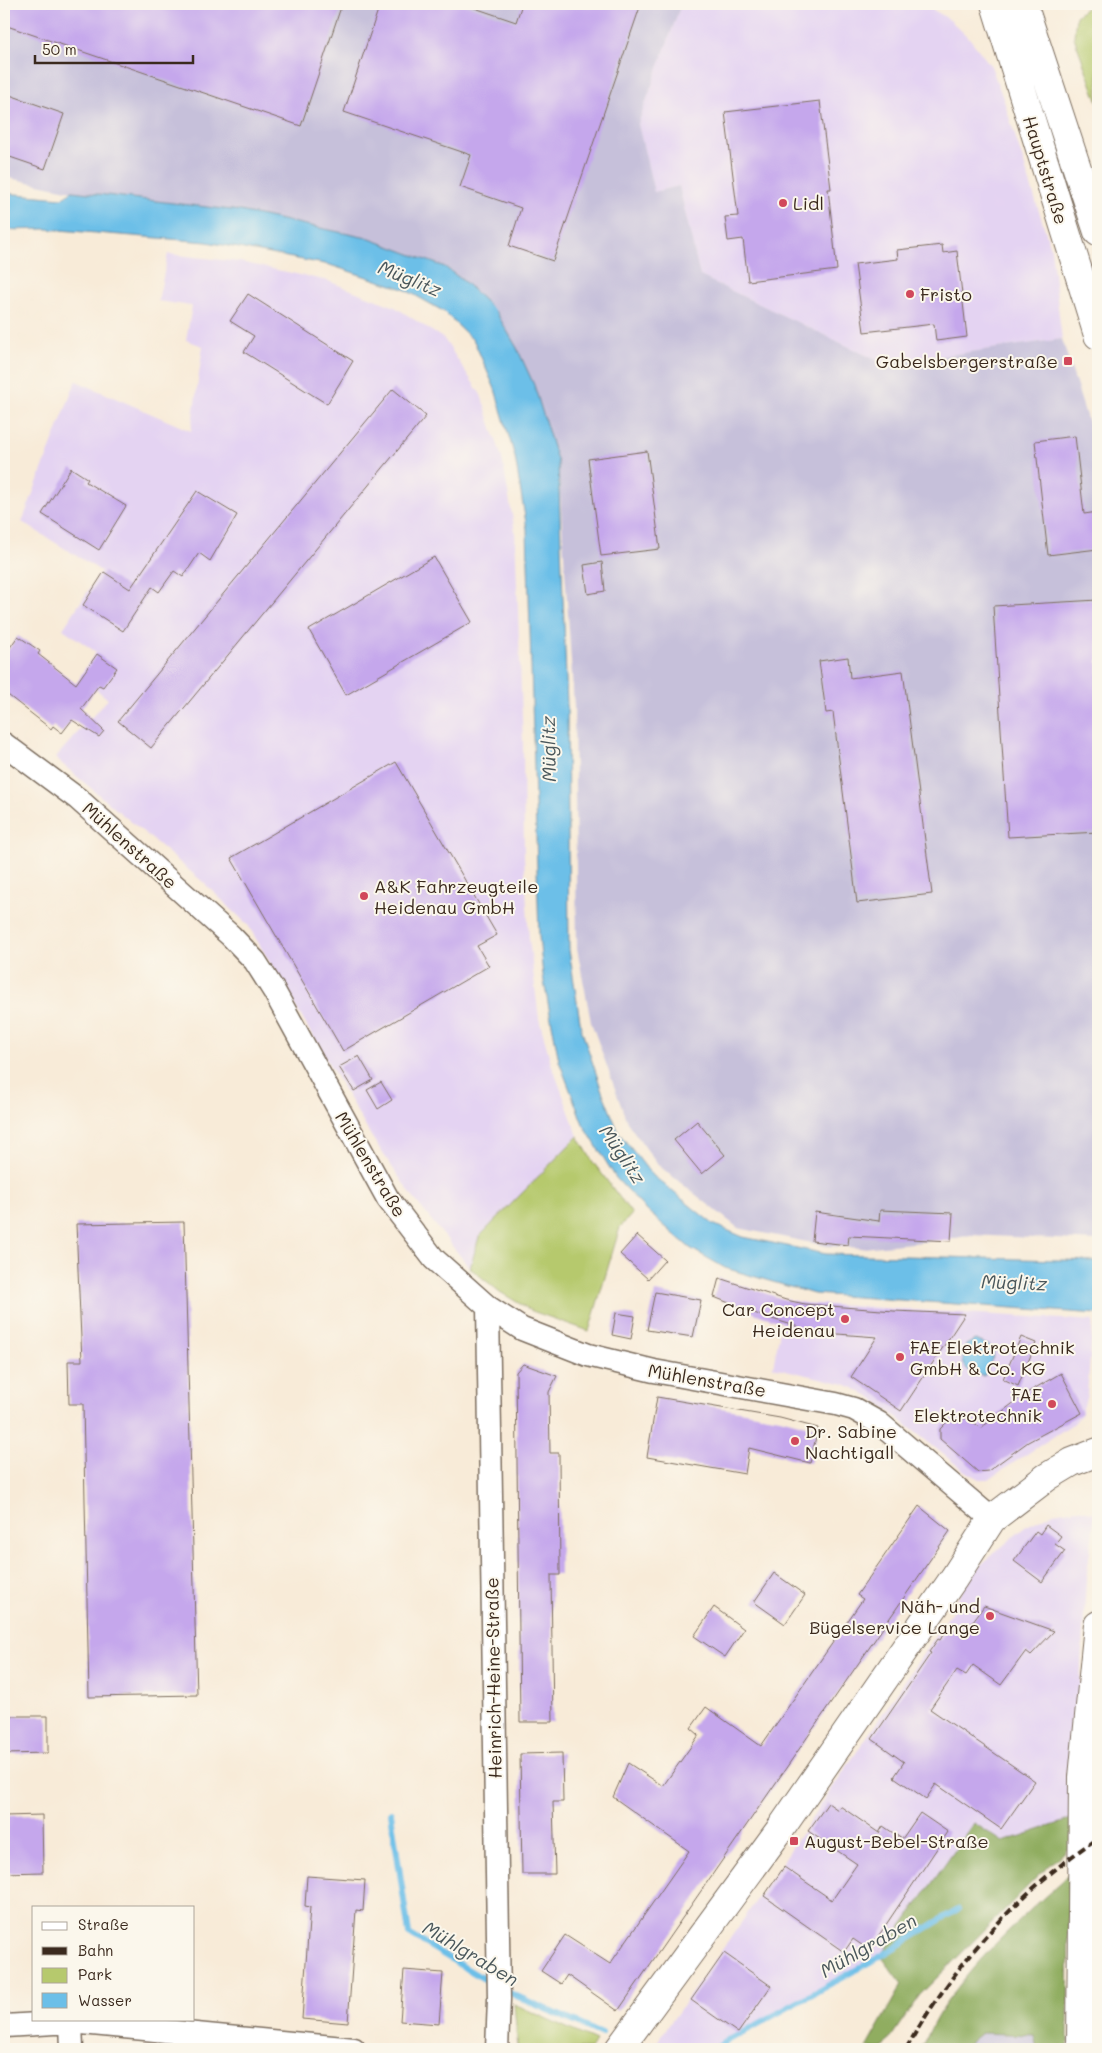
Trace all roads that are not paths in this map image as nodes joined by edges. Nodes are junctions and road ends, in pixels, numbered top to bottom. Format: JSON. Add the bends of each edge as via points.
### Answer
{"nodes":[{"id":1,"x":995,"y":4,"type":"edge"},
{"id":2,"x":1023,"y":4,"type":"edge"},
{"id":3,"x":1098,"y":232,"type":"edge"},
{"id":4,"x":1098,"y":335,"type":"edge"},
{"id":5,"x":4,"y":744,"type":"edge"},
{"id":6,"x":488,"y":1307,"type":"junction"},
{"id":7,"x":1098,"y":1452,"type":"edge"},
{"id":8,"x":992,"y":1519,"type":"junction"},
{"id":9,"x":1098,"y":1625,"type":"edge"},
{"id":10,"x":71,"y":2022,"type":"junction"},
{"id":11,"x":5,"y":2026,"type":"edge"},
{"id":12,"x":625,"y":2041,"type":"edge"},
{"id":13,"x":72,"y":2049,"type":"edge"},
{"id":14,"x":354,"y":2049,"type":"edge"},
{"id":15,"x":497,"y":2049,"type":"edge"},
{"id":16,"x":1081,"y":2049,"type":"edge"}],
"edges":[{"from":1,"to":4,"type":"main road","name":"Hauptstraße"},
{"from":2,"to":3,"type":"main road","name":"Hauptstraße"},
{"from":5,"to":6,"type":"street","name":"Mühlenstraße","via":[[78,799],[232,936],[255,961],[388,1199],[434,1259]]},
{"from":6,"to":8,"type":"street","name":"Mühlenstraße","via":[[522,1329],[588,1355],[654,1371],[854,1409],[880,1423]]},
{"from":6,"to":15,"type":"street","name":"Heinrich-Heine-Straße","via":[[499,1998]]},
{"from":7,"to":8,"type":"main road","via":[[1072,1462],[1048,1477]]},
{"from":8,"to":12,"type":"main road","via":[[779,1831]]},
{"from":9,"to":16,"type":"main road","via":[[1083,1777]]},
{"from":10,"to":11,"type":"street"},
{"from":10,"to":13,"type":"street"},
{"from":10,"to":14,"type":"street"}]}
